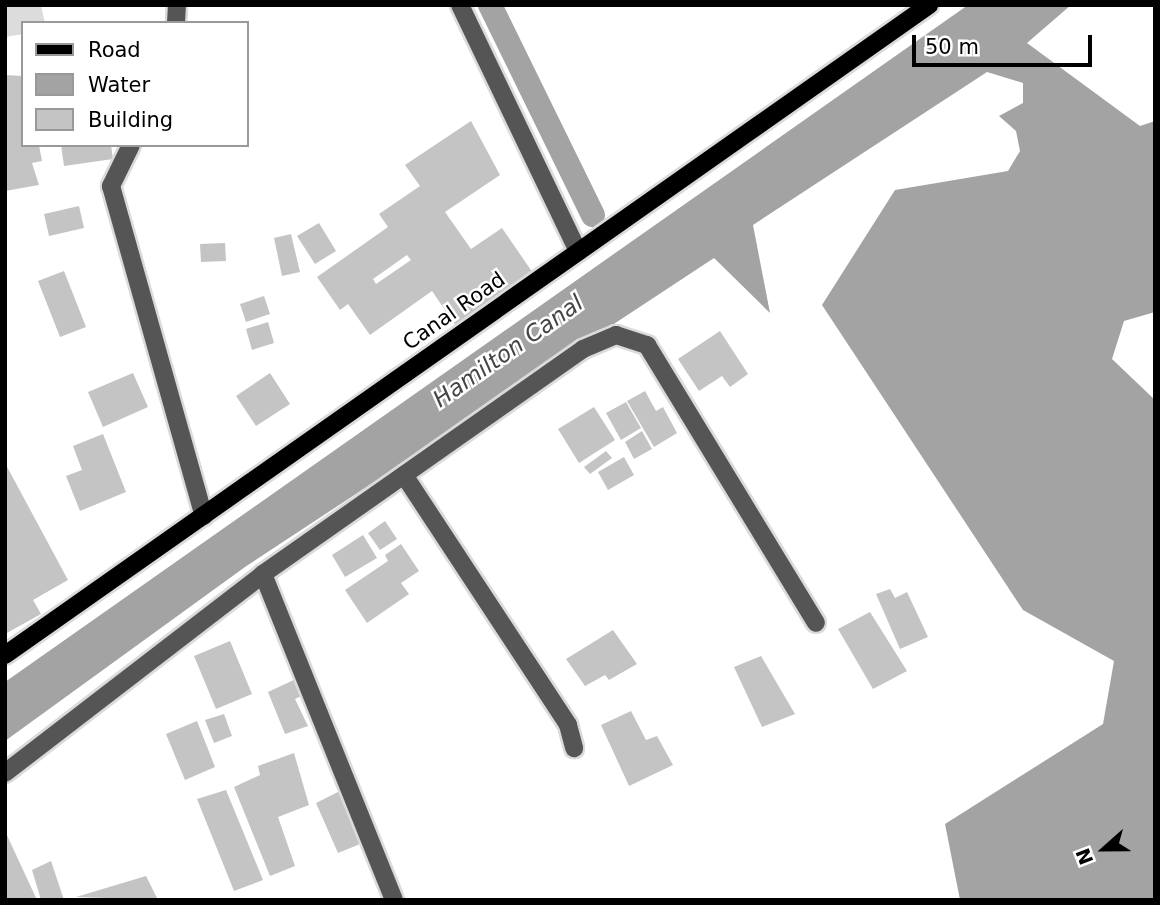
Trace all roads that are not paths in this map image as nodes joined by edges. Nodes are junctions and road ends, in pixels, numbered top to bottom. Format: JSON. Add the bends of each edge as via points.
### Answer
{"nodes":[{"id":1,"x":460,"y":5,"type":"edge"},
{"id":2,"x":929,"y":5,"type":"edge"},
{"id":3,"x":130,"y":147,"type":"edge"},
{"id":4,"x":578,"y":251,"type":"junction"},
{"id":5,"x":404,"y":475,"type":"junction"},
{"id":6,"x":204,"y":516,"type":"junction"},
{"id":7,"x":263,"y":574,"type":"junction"},
{"id":8,"x":816,"y":623,"type":"dead end"},
{"id":9,"x":5,"y":655,"type":"edge"},
{"id":10,"x":574,"y":748,"type":"dead end"},
{"id":11,"x":5,"y":773,"type":"edge"},
{"id":12,"x":394,"y":900,"type":"edge"}],
"edges":[{"from":1,"to":4,"type":"street"},
{"from":2,"to":4,"type":"main road","name":"Canal Road"},
{"from":3,"to":6,"type":"street","via":[[111,186]]},
{"from":4,"to":6,"type":"main road","name":"Canal Road"},
{"from":5,"to":7,"type":"street"},
{"from":5,"to":8,"type":"street","via":[[583,349],[616,335],[647,345]]},
{"from":5,"to":10,"type":"street","via":[[568,725]]},
{"from":6,"to":9,"type":"main road","name":"Canal Road"},
{"from":7,"to":11,"type":"street"},
{"from":7,"to":12,"type":"street"}]}
